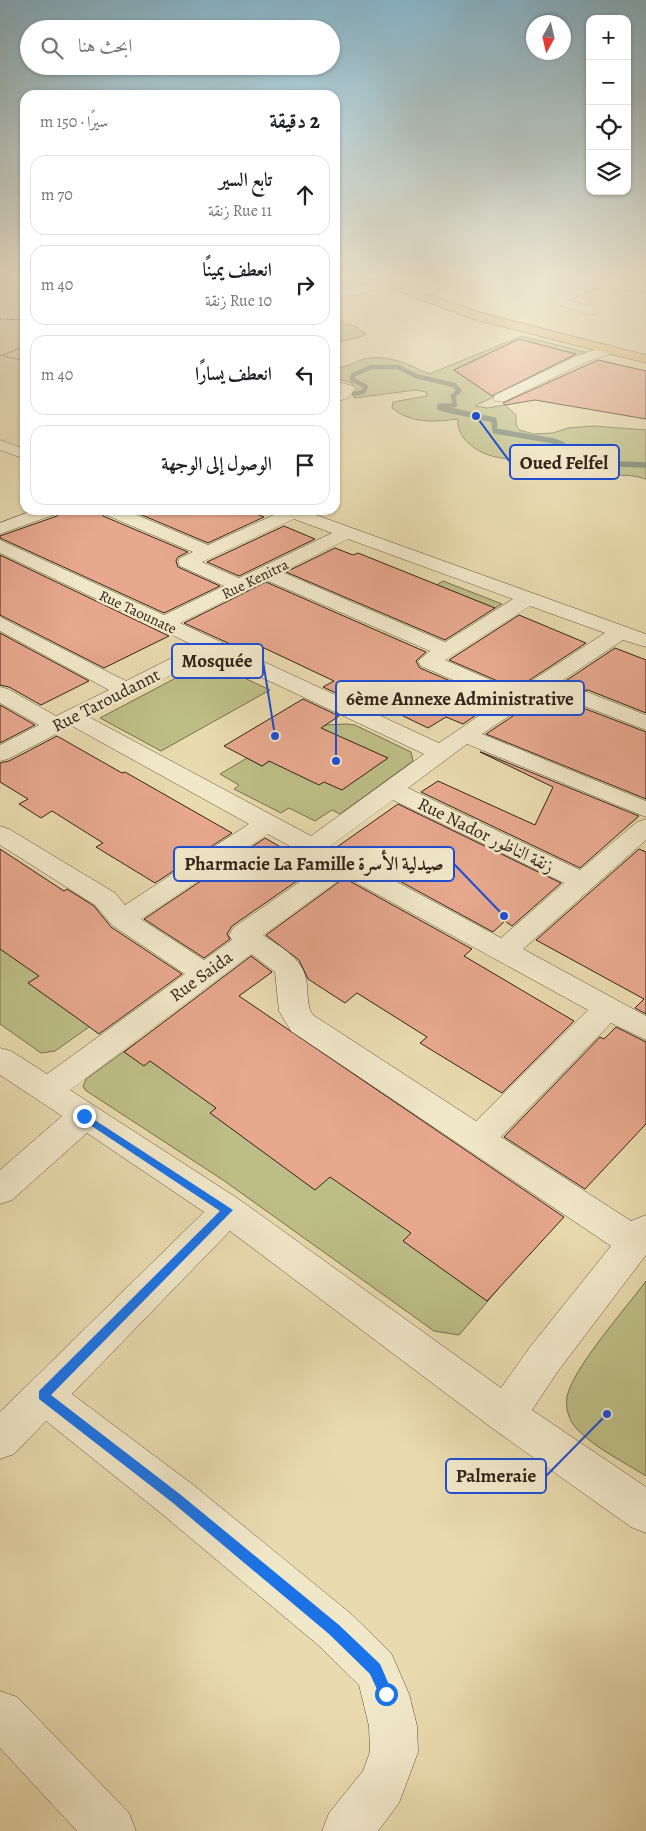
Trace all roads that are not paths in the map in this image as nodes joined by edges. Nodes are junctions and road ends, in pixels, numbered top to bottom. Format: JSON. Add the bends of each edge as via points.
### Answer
{"nodes":[{"id":1,"x":579,"y":360,"type":"edge"},
{"id":2,"x":340,"y":387,"type":"edge"},
{"id":3,"x":340,"y":396,"type":"edge"},
{"id":4,"x":500,"y":398,"type":"dead end"},
{"id":5,"x":0,"y":445,"type":"edge"},
{"id":6,"x":20,"y":452,"type":"edge"},
{"id":7,"x":37,"y":515,"type":"edge"},
{"id":8,"x":122,"y":515,"type":"edge"},
{"id":9,"x":283,"y":515,"type":"edge"},
{"id":10,"x":297,"y":515,"type":"edge"},
{"id":11,"x":0,"y":529,"type":"edge"},
{"id":12,"x":346,"y":533,"type":"junction"},
{"id":13,"x":0,"y":546,"type":"edge"},
{"id":14,"x":208,"y":552,"type":"junction"},
{"id":15,"x":267,"y":573,"type":"junction"},
{"id":16,"x":240,"y":586,"type":"junction"},
{"id":17,"x":529,"y":598,"type":"junction"},
{"id":18,"x":162,"y":624,"type":"junction"},
{"id":19,"x":3,"y":627,"type":"edge"},
{"id":20,"x":621,"y":632,"type":"junction"},
{"id":21,"x":646,"y":641,"type":"edge"},
{"id":22,"x":211,"y":646,"type":"junction"},
{"id":23,"x":446,"y":650,"type":"junction"},
{"id":24,"x":126,"y":690,"type":"junction"},
{"id":25,"x":0,"y":694,"type":"edge"},
{"id":26,"x":588,"y":699,"type":"dead end"},
{"id":27,"x":517,"y":700,"type":"junction"},
{"id":28,"x":63,"y":721,"type":"junction"},
{"id":29,"x":646,"y":723,"type":"edge"},
{"id":30,"x":465,"y":734,"type":"junction"},
{"id":31,"x":440,"y":753,"type":"junction"},
{"id":32,"x":0,"y":754,"type":"edge"},
{"id":33,"x":390,"y":790,"type":"junction"},
{"id":34,"x":646,"y":810,"type":"edge"},
{"id":35,"x":268,"y":823,"type":"junction"},
{"id":36,"x":646,"y":827,"type":"edge"},
{"id":37,"x":0,"y":834,"type":"edge"},
{"id":38,"x":313,"y":847,"type":"junction"},
{"id":39,"x":343,"y":864,"type":"junction"},
{"id":40,"x":581,"y":881,"type":"junction"},
{"id":41,"x":122,"y":919,"type":"junction"},
{"id":42,"x":251,"y":940,"type":"junction"},
{"id":43,"x":502,"y":952,"type":"junction"},
{"id":44,"x":205,"y":974,"type":"junction"},
{"id":45,"x":607,"y":1009,"type":"junction"},
{"id":46,"x":646,"y":1029,"type":"edge"},
{"id":47,"x":0,"y":1058,"type":"edge"},
{"id":48,"x":46,"y":1090,"type":"junction"},
{"id":49,"x":84,"y":1116,"type":"junction"},
{"id":50,"x":479,"y":1139,"type":"junction"},
{"id":51,"x":0,"y":1190,"type":"edge"},
{"id":52,"x":228,"y":1210,"type":"junction"},
{"id":53,"x":640,"y":1235,"type":"edge"},
{"id":54,"x":43,"y":1395,"type":"junction"},
{"id":55,"x":506,"y":1415,"type":"junction"},
{"id":56,"x":0,"y":1440,"type":"edge"},
{"id":57,"x":646,"y":1512,"type":"edge"},
{"id":58,"x":0,"y":1714,"type":"edge"},
{"id":59,"x":111,"y":1831,"type":"edge"},
{"id":60,"x":347,"y":1831,"type":"edge"}],
"edges":[{"from":1,"to":4,"type":"street"},
{"from":2,"to":3,"type":"street","via":[[348,389]]},
{"from":5,"to":6,"type":"street"},
{"from":7,"to":11,"type":"street"},
{"from":8,"to":14,"type":"street"},
{"from":9,"to":14,"type":"street"},
{"from":10,"to":12,"type":"street"},
{"from":12,"to":15,"type":"street","name":"Rue Kenitra"},
{"from":12,"to":17,"type":"street"},
{"from":13,"to":18,"type":"street","name":"Rue Taounate"},
{"from":14,"to":16,"type":"street","via":[[187,562]]},
{"from":15,"to":16,"type":"street","name":"Rue Kenitra"},
{"from":15,"to":23,"type":"street"},
{"from":16,"to":18,"type":"street","name":"Rue Kenitra"},
{"from":17,"to":20,"type":"street"},
{"from":17,"to":23,"type":"street"},
{"from":18,"to":22,"type":"street","name":"Rue Taounate"},
{"from":19,"to":24,"type":"street"},
{"from":20,"to":21,"type":"street"},
{"from":20,"to":27,"type":"street"},
{"from":22,"to":24,"type":"street","name":"Rue Taroudannt"},
{"from":22,"to":31,"type":"street","name":"Rue Taounate"},
{"from":23,"to":27,"type":"street","via":[[429,661]]},
{"from":24,"to":28,"type":"street","name":"Rue Taroudannt"},
{"from":25,"to":28,"type":"street"},
{"from":26,"to":29,"type":"street"},
{"from":27,"to":30,"type":"street"},
{"from":28,"to":32,"type":"street","name":"Rue Taroudannt"},
{"from":28,"to":35,"type":"street"},
{"from":30,"to":31,"type":"street"},
{"from":30,"to":34,"type":"street"},
{"from":31,"to":33,"type":"street"},
{"from":33,"to":38,"type":"street"},
{"from":33,"to":40,"type":"street","name":"Rue Nador زنقة الناظور"},
{"from":35,"to":38,"type":"street"},
{"from":35,"to":41,"type":"street"},
{"from":36,"to":40,"type":"street"},
{"from":37,"to":41,"type":"street","via":[[106,899]]},
{"from":38,"to":39,"type":"street"},
{"from":39,"to":42,"type":"street","name":"Rue Saida","via":[[243,935]]},
{"from":39,"to":43,"type":"street"},
{"from":40,"to":43,"type":"street"},
{"from":41,"to":44,"type":"street"},
{"from":42,"to":44,"type":"street","name":"Rue Saida"},
{"from":42,"to":50,"type":"street","via":[[288,967],[294,1011],[302,1023]]},
{"from":43,"to":45,"type":"street"},
{"from":44,"to":48,"type":"street","name":"Rue Saida"},
{"from":45,"to":46,"type":"street"},
{"from":45,"to":50,"type":"street"},
{"from":47,"to":48,"type":"street"},
{"from":48,"to":49,"type":"street"},
{"from":49,"to":51,"type":"street"},
{"from":49,"to":52,"type":"street"},
{"from":50,"to":53,"type":"street"},
{"from":52,"to":54,"type":"street"},
{"from":52,"to":55,"type":"street"},
{"from":53,"to":55,"type":"street","via":[[544,1359]]},
{"from":54,"to":56,"type":"street"},
{"from":54,"to":60,"type":"street","via":[[177,1499],[334,1630],[375,1669],[388,1702],[394,1752],[382,1786]]},
{"from":55,"to":57,"type":"street"},
{"from":58,"to":59,"type":"street"}]}
